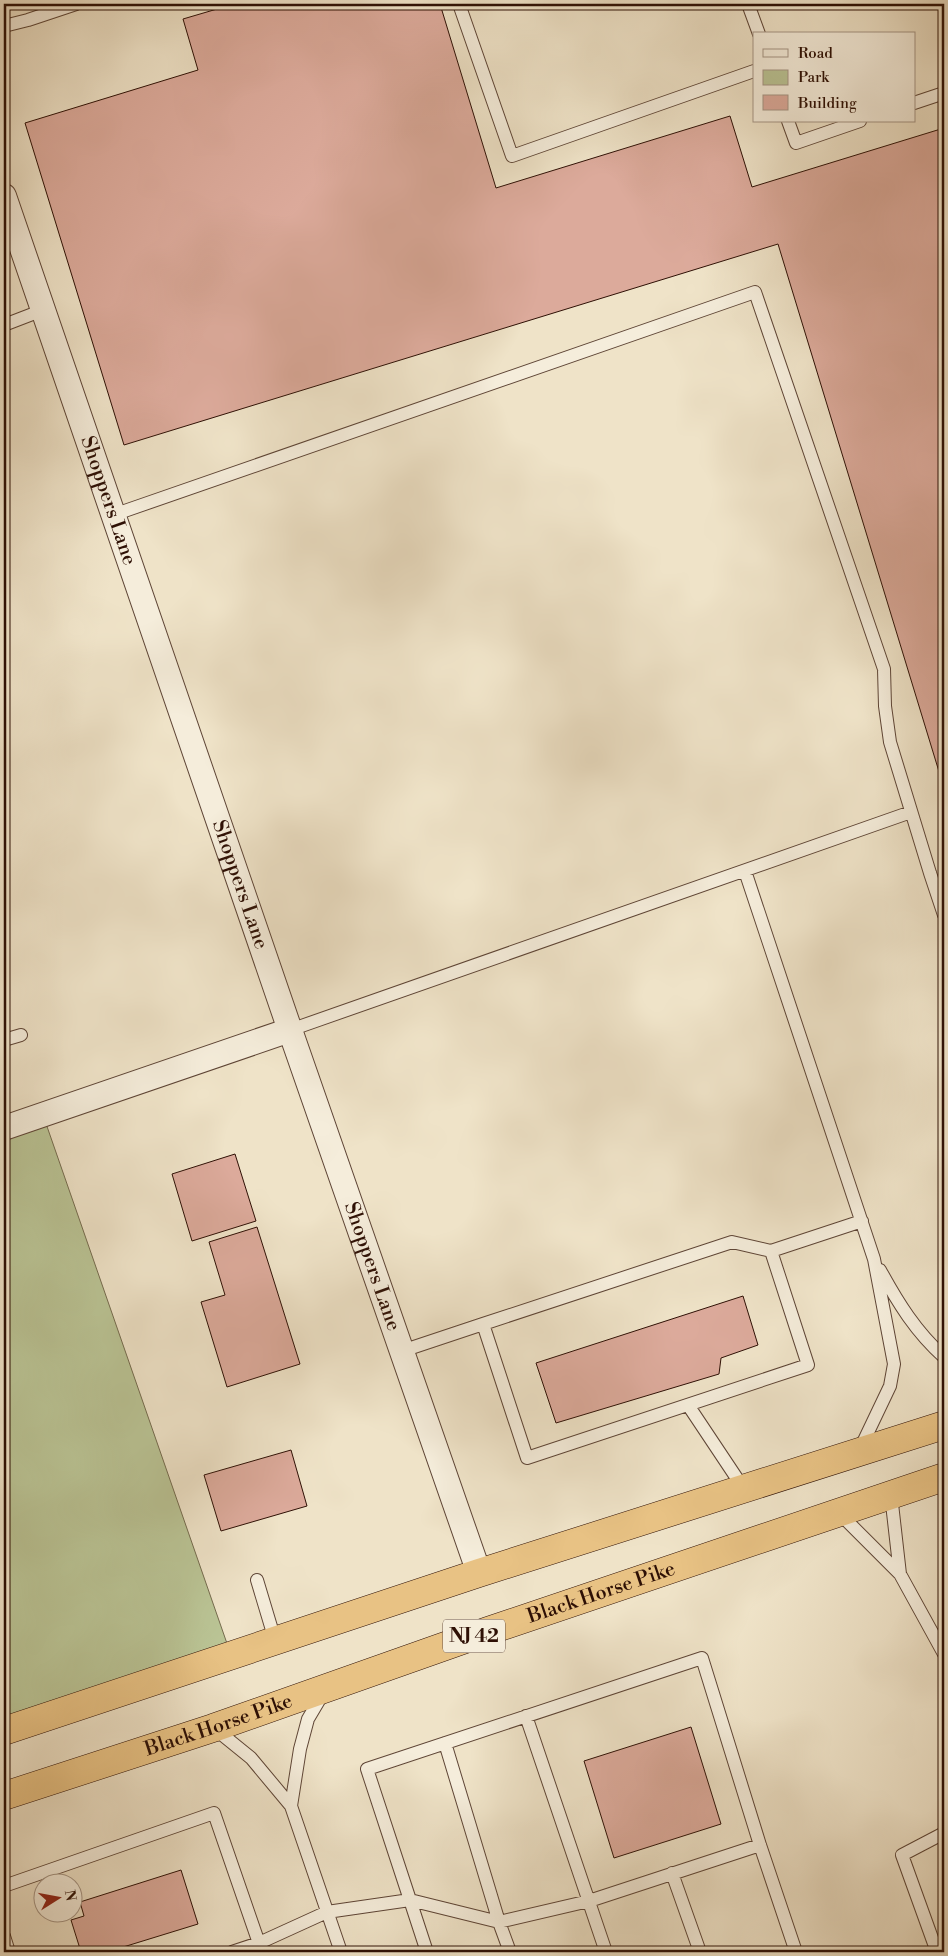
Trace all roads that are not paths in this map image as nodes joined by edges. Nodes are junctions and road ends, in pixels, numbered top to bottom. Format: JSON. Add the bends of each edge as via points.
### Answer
{"nodes":[{"id":1,"x":76,"y":4,"type":"edge"},
{"id":2,"x":459,"y":4,"type":"edge"},
{"id":3,"x":748,"y":4,"type":"edge"},
{"id":4,"x":4,"y":26,"type":"edge"},
{"id":5,"x":758,"y":32,"type":"edge"},
{"id":6,"x":753,"y":71,"type":"edge"},
{"id":7,"x":944,"y":93,"type":"edge"},
{"id":8,"x":916,"y":102,"type":"edge"},
{"id":9,"x":788,"y":122,"type":"edge"},
{"id":10,"x":857,"y":122,"type":"edge"},
{"id":11,"x":4,"y":196,"type":"edge"},
{"id":12,"x":42,"y":310,"type":"junction"},
{"id":13,"x":4,"y":325,"type":"edge"},
{"id":14,"x":113,"y":515,"type":"junction"},
{"id":15,"x":910,"y":812,"type":"junction"},
{"id":16,"x":745,"y":871,"type":"junction"},
{"id":17,"x":944,"y":915,"type":"edge"},
{"id":18,"x":290,"y":1030,"type":"junction"},
{"id":19,"x":20,"y":1035,"type":"dead end"},
{"id":20,"x":4,"y":1040,"type":"edge"},
{"id":21,"x":4,"y":1128,"type":"edge"},
{"id":22,"x":862,"y":1221,"type":"junction"},
{"id":23,"x":771,"y":1251,"type":"junction"},
{"id":24,"x":874,"y":1259,"type":"junction"},
{"id":25,"x":483,"y":1324,"type":"junction"},
{"id":26,"x":402,"y":1351,"type":"junction"},
{"id":27,"x":944,"y":1357,"type":"edge"},
{"id":28,"x":688,"y":1405,"type":"junction"},
{"id":29,"x":944,"y":1426,"type":"edge"},
{"id":30,"x":858,"y":1452,"type":"junction"},
{"id":31,"x":944,"y":1477,"type":"edge"},
{"id":32,"x":744,"y":1489,"type":"junction"},
{"id":33,"x":892,"y":1495,"type":"junction"},
{"id":34,"x":839,"y":1513,"type":"junction"},
{"id":35,"x":479,"y":1573,"type":"junction"},
{"id":36,"x":900,"y":1574,"type":"junction"},
{"id":37,"x":257,"y":1580,"type":"dead end"},
{"id":38,"x":275,"y":1640,"type":"junction"},
{"id":39,"x":944,"y":1654,"type":"edge"},
{"id":40,"x":326,"y":1688,"type":"junction"},
{"id":41,"x":526,"y":1716,"type":"junction"},
{"id":42,"x":213,"y":1728,"type":"junction"},
{"id":43,"x":4,"y":1731,"type":"edge"},
{"id":44,"x":445,"y":1744,"type":"junction"},
{"id":45,"x":4,"y":1796,"type":"edge"},
{"id":46,"x":291,"y":1806,"type":"junction"},
{"id":47,"x":944,"y":1832,"type":"edge"},
{"id":48,"x":760,"y":1845,"type":"junction"},
{"id":49,"x":672,"y":1874,"type":"junction"},
{"id":50,"x":4,"y":1886,"type":"edge"},
{"id":51,"x":410,"y":1900,"type":"junction"},
{"id":52,"x":589,"y":1901,"type":"junction"},
{"id":53,"x":327,"y":1912,"type":"junction"},
{"id":54,"x":499,"y":1922,"type":"junction"},
{"id":55,"x":4,"y":1936,"type":"edge"},
{"id":56,"x":260,"y":1948,"type":"edge"},
{"id":57,"x":9,"y":1952,"type":"edge"},
{"id":58,"x":232,"y":1952,"type":"edge"},
{"id":59,"x":341,"y":1952,"type":"edge"},
{"id":60,"x":426,"y":1952,"type":"edge"},
{"id":61,"x":510,"y":1952,"type":"edge"},
{"id":62,"x":606,"y":1952,"type":"edge"},
{"id":63,"x":700,"y":1952,"type":"edge"},
{"id":64,"x":796,"y":1952,"type":"edge"},
{"id":65,"x":937,"y":1952,"type":"edge"}],
"edges":[{"from":1,"to":4,"type":"lane"},
{"from":2,"to":6,"type":"lane","via":[[512,156]]},
{"from":3,"to":5,"type":"lane"},
{"from":7,"to":8,"type":"lane"},
{"from":9,"to":10,"type":"lane","via":[[796,143]]},
{"from":11,"to":12,"type":"street","name":"Shoppers Lane"},
{"from":12,"to":13,"type":"lane"},
{"from":12,"to":14,"type":"street","name":"Shoppers Lane"},
{"from":14,"to":15,"type":"lane","via":[[755,292],[884,669],[890,742]]},
{"from":14,"to":18,"type":"street","name":"Shoppers Lane"},
{"from":15,"to":16,"type":"lane"},
{"from":15,"to":17,"type":"lane"},
{"from":16,"to":18,"type":"lane"},
{"from":16,"to":22,"type":"lane"},
{"from":18,"to":21,"type":"street"},
{"from":18,"to":26,"type":"street","name":"Shoppers Lane"},
{"from":19,"to":20,"type":"lane"},
{"from":22,"to":23,"type":"lane"},
{"from":22,"to":24,"type":"lane"},
{"from":23,"to":25,"type":"lane","via":[[732,1242]]},
{"from":23,"to":28,"type":"lane","via":[[808,1365]]},
{"from":24,"to":27,"type":"lane","via":[[902,1309],[926,1341]]},
{"from":24,"to":30,"type":"lane","via":[[894,1364],[890,1386]]},
{"from":25,"to":26,"type":"lane"},
{"from":25,"to":28,"type":"lane","via":[[527,1458]]},
{"from":26,"to":35,"type":"street","name":"Shoppers Lane"},
{"from":28,"to":32,"type":"lane"},
{"from":29,"to":30,"type":"highway"},
{"from":30,"to":32,"type":"highway"},
{"from":31,"to":33,"type":"highway","name":"Black Horse Pike","number":"NJ 42"},
{"from":32,"to":35,"type":"highway"},
{"from":33,"to":34,"type":"highway","name":"Black Horse Pike","number":"NJ 42"},
{"from":33,"to":36,"type":"lane"},
{"from":34,"to":36,"type":"lane"},
{"from":34,"to":40,"type":"highway","name":"Black Horse Pike","number":"NJ 42"},
{"from":35,"to":38,"type":"highway"},
{"from":36,"to":39,"type":"lane"},
{"from":37,"to":38,"type":"lane"},
{"from":38,"to":43,"type":"highway"},
{"from":40,"to":42,"type":"highway","name":"Black Horse Pike","number":"NJ 42"},
{"from":40,"to":46,"type":"lane","via":[[308,1719]]},
{"from":41,"to":44,"type":"lane"},
{"from":41,"to":48,"type":"lane","via":[[702,1658]]},
{"from":41,"to":52,"type":"lane"},
{"from":42,"to":45,"type":"highway","name":"Black Horse Pike","number":"NJ 42"},
{"from":42,"to":46,"type":"lane","via":[[251,1758]]},
{"from":44,"to":51,"type":"lane","via":[[367,1769]]},
{"from":44,"to":54,"type":"lane"},
{"from":46,"to":53,"type":"lane"},
{"from":47,"to":65,"type":"lane","via":[[902,1855]]},
{"from":48,"to":49,"type":"lane"},
{"from":48,"to":64,"type":"lane"},
{"from":49,"to":52,"type":"lane"},
{"from":49,"to":63,"type":"lane"},
{"from":50,"to":56,"type":"lane","via":[[214,1813]]},
{"from":51,"to":53,"type":"lane"},
{"from":51,"to":54,"type":"lane"},
{"from":51,"to":60,"type":"lane"},
{"from":52,"to":54,"type":"lane"},
{"from":52,"to":62,"type":"lane"},
{"from":53,"to":56,"type":"lane"},
{"from":53,"to":59,"type":"lane"},
{"from":54,"to":61,"type":"lane"},
{"from":55,"to":57,"type":"lane"},
{"from":56,"to":58,"type":"lane"}]}
